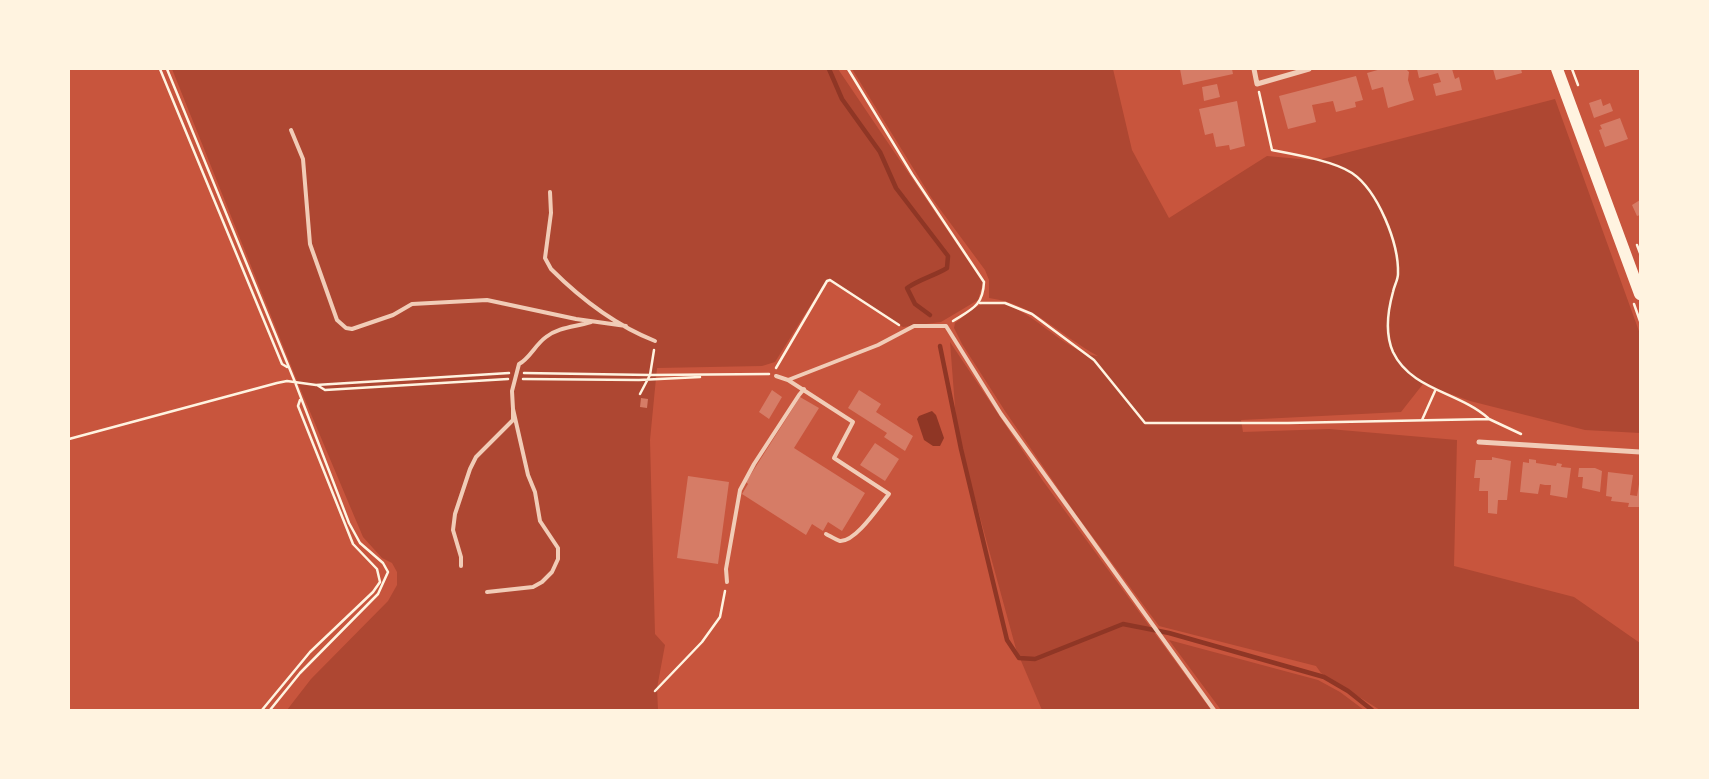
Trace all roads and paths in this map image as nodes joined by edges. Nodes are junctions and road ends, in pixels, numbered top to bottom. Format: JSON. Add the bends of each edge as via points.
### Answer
{"nodes":[{"id":1,"x":160,"y":69,"type":"edge"},
{"id":2,"x":167,"y":69,"type":"edge"},
{"id":3,"x":848,"y":69,"type":"edge"},
{"id":4,"x":1254,"y":69,"type":"edge"},
{"id":5,"x":1309,"y":69,"type":"edge"},
{"id":6,"x":1557,"y":69,"type":"edge"},
{"id":7,"x":1259,"y":93,"type":"dead end"},
{"id":8,"x":291,"y":130,"type":"dead end"},
{"id":9,"x":550,"y":192,"type":"dead end"},
{"id":10,"x":1640,"y":294,"type":"edge"},
{"id":11,"x":980,"y":303,"type":"junction"},
{"id":12,"x":594,"y":322,"type":"junction"},
{"id":13,"x":626,"y":326,"type":"junction"},
{"id":14,"x":946,"y":326,"type":"junction"},
{"id":15,"x":906,"y":330,"type":"junction"},
{"id":16,"x":655,"y":341,"type":"joint"},
{"id":17,"x":289,"y":368,"type":"junction"},
{"id":18,"x":516,"y":373,"type":"junction"},
{"id":19,"x":650,"y":375,"type":"junction"},
{"id":20,"x":774,"y":375,"type":"junction"},
{"id":21,"x":788,"y":380,"type":"junction"},
{"id":22,"x":295,"y":382,"type":"junction"},
{"id":23,"x":804,"y":389,"type":"junction"},
{"id":24,"x":1435,"y":391,"type":"junction"},
{"id":25,"x":640,"y":394,"type":"dead end"},
{"id":26,"x":300,"y":400,"type":"junction"},
{"id":27,"x":513,"y":409,"type":"junction"},
{"id":28,"x":1489,"y":419,"type":"junction"},
{"id":29,"x":1422,"y":420,"type":"junction"},
{"id":30,"x":69,"y":439,"type":"edge"},
{"id":31,"x":1479,"y":442,"type":"dead end"},
{"id":32,"x":1526,"y":444,"type":"junction"},
{"id":33,"x":1640,"y":452,"type":"edge"},
{"id":34,"x":826,"y":534,"type":"dead end"},
{"id":35,"x":461,"y":566,"type":"dead end"},
{"id":36,"x":727,"y":582,"type":"joint"},
{"id":37,"x":487,"y":592,"type":"dead end"},
{"id":38,"x":655,"y":691,"type":"dead end"},
{"id":39,"x":262,"y":710,"type":"edge"},
{"id":40,"x":270,"y":710,"type":"edge"},
{"id":41,"x":1214,"y":710,"type":"edge"}],
"edges":[{"from":1,"to":17,"type":"path","via":[[282,364]]},
{"from":2,"to":17,"type":"path"},
{"from":3,"to":11,"type":"path","via":[[912,174],[984,282]]},
{"from":4,"to":5,"type":"street","via":[[1257,84]]},
{"from":6,"to":10,"type":"main road"},
{"from":7,"to":24,"type":"path","via":[[1272,150],[1310,158],[1352,174],[1378,204],[1394,241],[1398,275],[1389,314],[1393,351],[1402,366]]},
{"from":8,"to":12,"type":"lane","via":[[303,159],[310,244],[337,320],[346,328],[367,325],[412,304],[487,300]]},
{"from":9,"to":13,"type":"lane","via":[[551,213],[545,258],[550,269],[610,318]]},
{"from":11,"to":14,"type":"path"},
{"from":11,"to":29,"type":"path","via":[[1005,303],[1032,314],[1094,360],[1146,423]]},
{"from":12,"to":13,"type":"lane"},
{"from":12,"to":18,"type":"lane","via":[[558,329],[545,337],[527,360],[518,364]]},
{"from":13,"to":16,"type":"lane"},
{"from":14,"to":15,"type":"lane","via":[[914,326]]},
{"from":14,"to":41,"type":"lane","via":[[1001,414]]},
{"from":15,"to":20,"type":"path","via":[[827,281]]},
{"from":15,"to":21,"type":"lane","via":[[878,345]]},
{"from":16,"to":19,"type":"path"},
{"from":17,"to":22,"type":"path"},
{"from":18,"to":19,"type":"path"},
{"from":18,"to":22,"type":"path","via":[[316,385]]},
{"from":18,"to":27,"type":"lane"},
{"from":19,"to":20,"type":"path"},
{"from":19,"to":25,"type":"path"},
{"from":20,"to":21,"type":"lane"},
{"from":21,"to":23,"type":"lane"},
{"from":22,"to":26,"type":"path"},
{"from":22,"to":30,"type":"path","via":[[245,390]]},
{"from":23,"to":34,"type":"lane","via":[[853,422],[834,458],[889,494],[850,539],[840,541]]},
{"from":23,"to":36,"type":"lane","via":[[758,456],[740,490],[726,569]]},
{"from":24,"to":28,"type":"path","via":[[1478,409]]},
{"from":24,"to":29,"type":"path"},
{"from":26,"to":39,"type":"path","via":[[298,406],[353,544],[377,569],[380,582],[310,652]]},
{"from":26,"to":40,"type":"path","via":[[349,523],[360,543],[383,562],[388,572],[378,594],[300,673]]},
{"from":27,"to":35,"type":"lane","via":[[513,420],[476,457],[465,484],[453,530]]},
{"from":27,"to":37,"type":"lane","via":[[540,520],[558,548],[558,559],[552,572],[533,587]]},
{"from":28,"to":29,"type":"path"},
{"from":28,"to":32,"type":"path","via":[[1524,436]]},
{"from":31,"to":32,"type":"street"},
{"from":32,"to":33,"type":"street"},
{"from":36,"to":38,"type":"path","via":[[720,617],[702,642]]}]}
